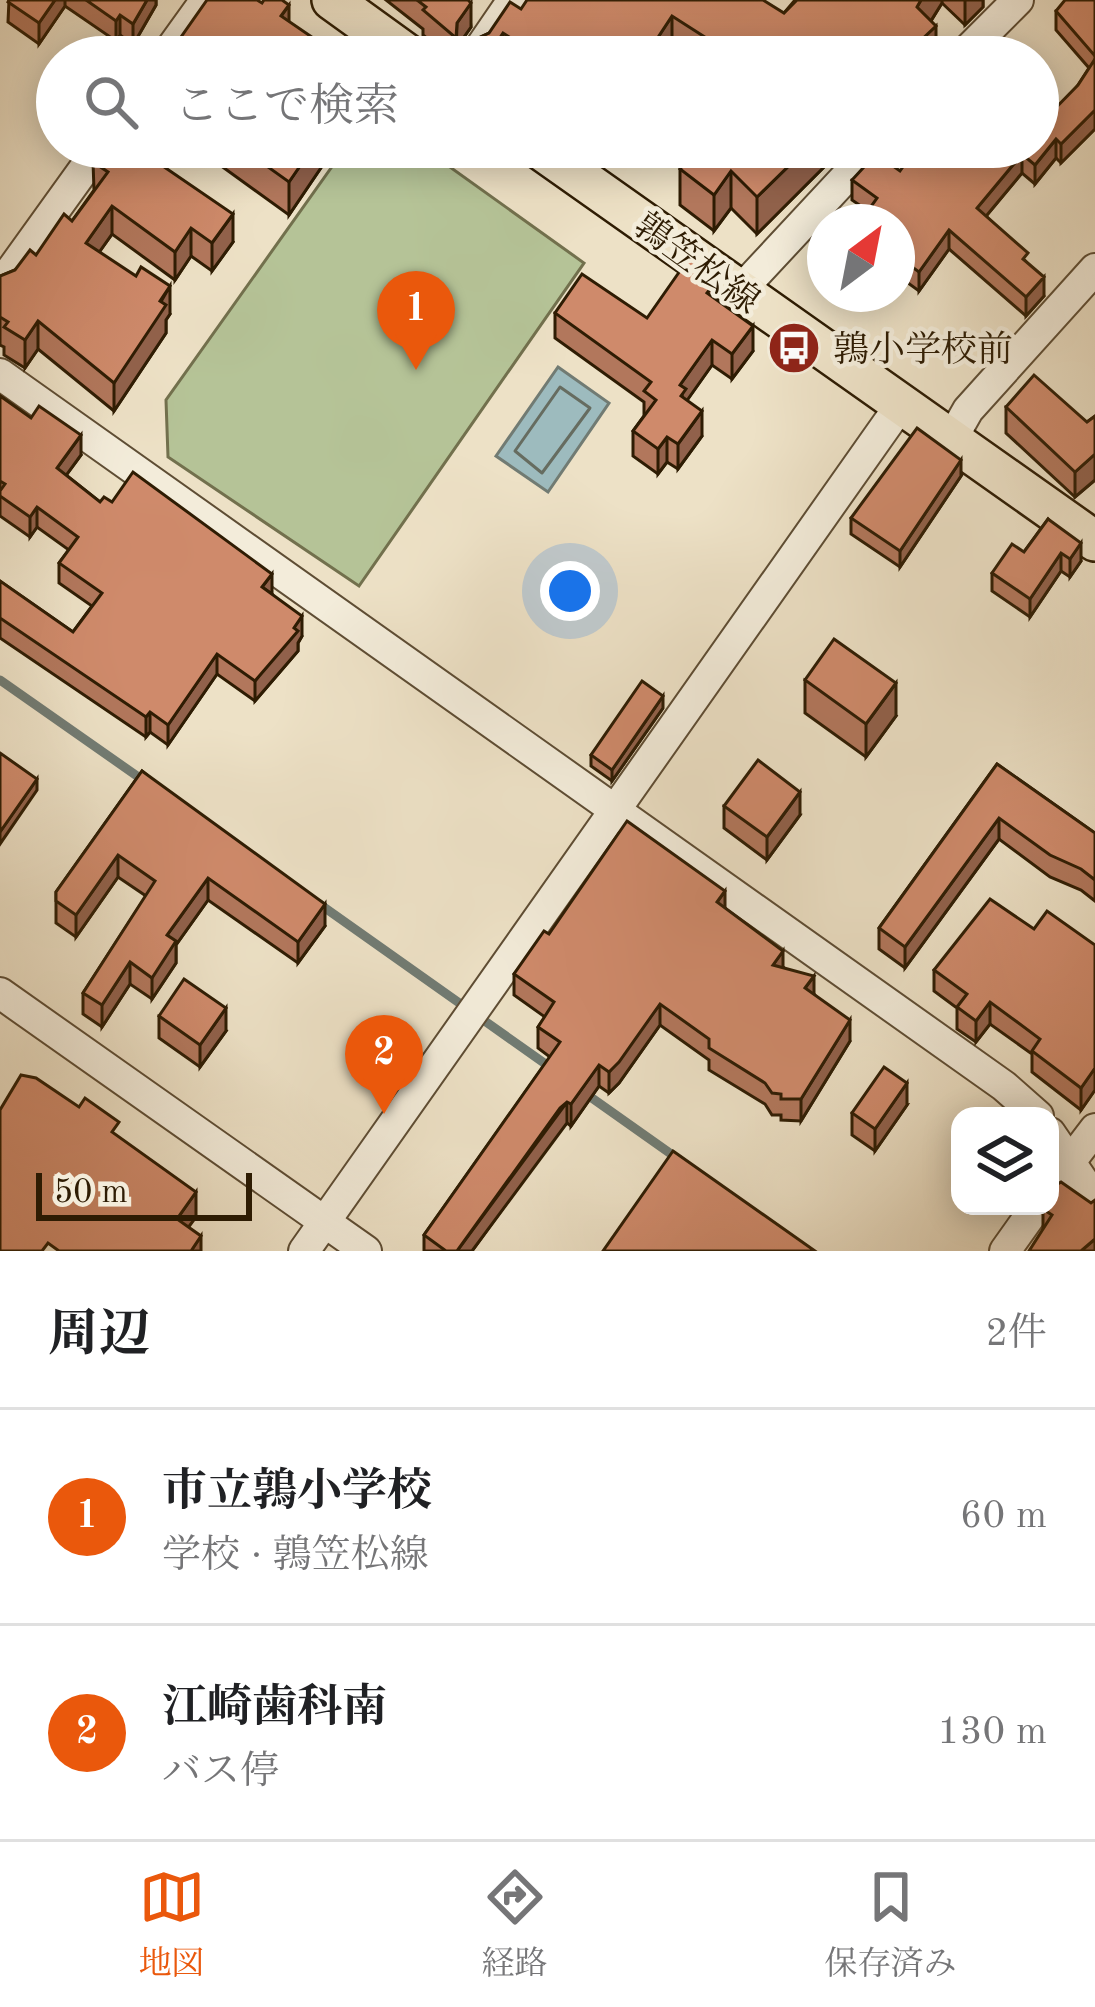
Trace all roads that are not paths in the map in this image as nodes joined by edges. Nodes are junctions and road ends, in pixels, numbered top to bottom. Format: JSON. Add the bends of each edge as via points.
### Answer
{"nodes":[{"id":1,"x":206,"y":0,"type":"edge"},
{"id":2,"x":332,"y":0,"type":"edge"},
{"id":3,"x":513,"y":0,"type":"edge"},
{"id":4,"x":1018,"y":0,"type":"edge"},
{"id":5,"x":180,"y":36,"type":"edge"},
{"id":6,"x":382,"y":36,"type":"edge"},
{"id":7,"x":488,"y":36,"type":"edge"},
{"id":8,"x":982,"y":36,"type":"edge"},
{"id":9,"x":85,"y":168,"type":"edge"},
{"id":10,"x":566,"y":168,"type":"edge"},
{"id":11,"x":855,"y":168,"type":"edge"},
{"id":12,"x":1095,"y":269,"type":"edge"},
{"id":13,"x":0,"y":286,"type":"edge"},
{"id":14,"x":740,"y":292,"type":"junction"},
{"id":15,"x":0,"y":374,"type":"edge"},
{"id":16,"x":901,"y":406,"type":"junction"},
{"id":17,"x":951,"y":440,"type":"junction"},
{"id":18,"x":1095,"y":541,"type":"edge"},
{"id":19,"x":616,"y":810,"type":"junction"},
{"id":20,"x":0,"y":993,"type":"edge"},
{"id":21,"x":1028,"y":1107,"type":"edge"},
{"id":22,"x":1095,"y":1129,"type":"edge"},
{"id":23,"x":1059,"y":1146,"type":"edge"},
{"id":24,"x":1070,"y":1161,"type":"junction"},
{"id":25,"x":1059,"y":1176,"type":"edge"},
{"id":26,"x":1095,"y":1199,"type":"edge"},
{"id":27,"x":1031,"y":1215,"type":"edge"},
{"id":28,"x":325,"y":1222,"type":"junction"},
{"id":29,"x":304,"y":1251,"type":"edge"},
{"id":30,"x":366,"y":1251,"type":"edge"},
{"id":31,"x":1005,"y":1251,"type":"edge"}],
"edges":[{"from":1,"to":5,"type":"street"},
{"from":2,"to":6,"type":"main road"},
{"from":3,"to":7,"type":"street"},
{"from":4,"to":8,"type":"street"},
{"from":9,"to":13,"type":"street"},
{"from":10,"to":14,"type":"main road","name":"鶉笠松線"},
{"from":11,"to":14,"type":"street"},
{"from":12,"to":17,"type":"street","via":[[968,410]]},
{"from":14,"to":16,"type":"main road","name":"鶉笠松線"},
{"from":15,"to":19,"type":"street"},
{"from":16,"to":17,"type":"main road","name":"鶉笠松線"},
{"from":16,"to":19,"type":"street"},
{"from":17,"to":18,"type":"main road","name":"鶉笠松線"},
{"from":19,"to":21,"type":"street"},
{"from":19,"to":28,"type":"street"},
{"from":20,"to":28,"type":"street"},
{"from":22,"to":24,"type":"street"},
{"from":23,"to":24,"type":"street"},
{"from":24,"to":25,"type":"street"},
{"from":24,"to":26,"type":"street"},
{"from":27,"to":31,"type":"street"},
{"from":28,"to":29,"type":"street"},
{"from":28,"to":30,"type":"street"}]}
